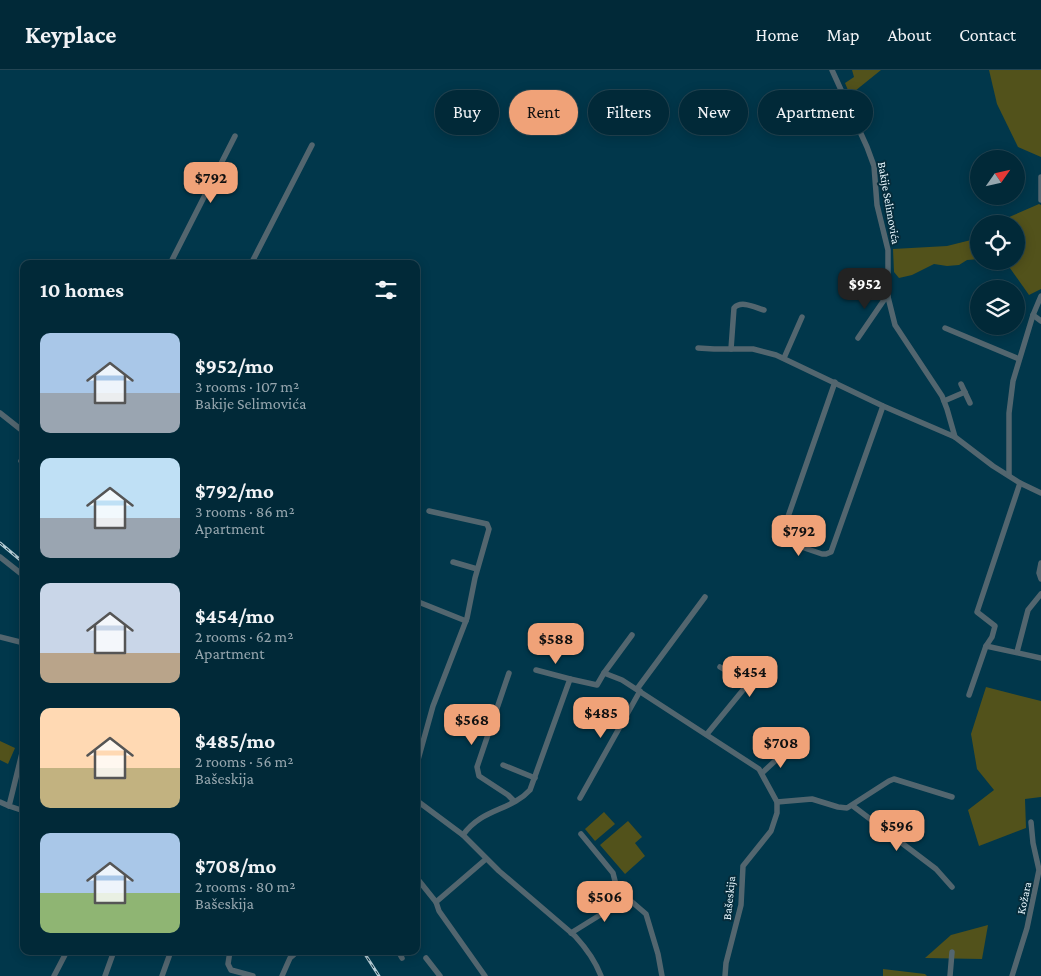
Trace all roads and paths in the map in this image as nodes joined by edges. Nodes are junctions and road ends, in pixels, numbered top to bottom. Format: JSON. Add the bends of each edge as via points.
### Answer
{"nodes":[{"id":1,"x":832,"y":70,"type":"edge"},
{"id":2,"x":235,"y":136,"type":"dead end"},
{"id":3,"x":312,"y":145,"type":"dead end"},
{"id":4,"x":1041,"y":177,"type":"edge"},
{"id":5,"x":1041,"y":200,"type":"edge"},
{"id":6,"x":172,"y":260,"type":"edge"},
{"id":7,"x":253,"y":260,"type":"edge"},
{"id":8,"x":888,"y":296,"type":"junction"},
{"id":9,"x":1041,"y":296,"type":"edge"},
{"id":10,"x":764,"y":310,"type":"dead end"},
{"id":11,"x":1033,"y":315,"type":"junction"},
{"id":12,"x":802,"y":317,"type":"dead end"},
{"id":13,"x":1041,"y":321,"type":"edge"},
{"id":14,"x":945,"y":328,"type":"dead end"},
{"id":15,"x":858,"y":338,"type":"dead end"},
{"id":16,"x":698,"y":348,"type":"dead end"},
{"id":17,"x":731,"y":349,"type":"junction"},
{"id":18,"x":784,"y":358,"type":"junction"},
{"id":19,"x":1019,"y":359,"type":"junction"},
{"id":20,"x":835,"y":382,"type":"junction"},
{"id":21,"x":961,"y":384,"type":"dead end"},
{"id":22,"x":965,"y":392,"type":"junction"},
{"id":23,"x":944,"y":401,"type":"junction"},
{"id":24,"x":970,"y":403,"type":"dead end"},
{"id":25,"x":883,"y":406,"type":"junction"},
{"id":26,"x":0,"y":413,"type":"edge"},
{"id":27,"x":20,"y":429,"type":"edge"},
{"id":28,"x":954,"y":437,"type":"junction"},
{"id":29,"x":1009,"y":475,"type":"junction"},
{"id":30,"x":1020,"y":483,"type":"junction"},
{"id":31,"x":1041,"y":493,"type":"edge"},
{"id":32,"x":429,"y":511,"type":"dead end"},
{"id":33,"x":0,"y":557,"type":"edge"},
{"id":34,"x":452,"y":562,"type":"dead end"},
{"id":35,"x":1041,"y":563,"type":"edge"},
{"id":36,"x":477,"y":569,"type":"junction"},
{"id":37,"x":20,"y":573,"type":"edge"},
{"id":38,"x":1041,"y":579,"type":"edge"},
{"id":39,"x":1041,"y":594,"type":"edge"},
{"id":40,"x":705,"y":597,"type":"dead end"},
{"id":41,"x":420,"y":603,"type":"edge"},
{"id":42,"x":466,"y":621,"type":"junction"},
{"id":43,"x":632,"y":635,"type":"dead end"},
{"id":44,"x":0,"y":636,"type":"edge"},
{"id":45,"x":20,"y":642,"type":"edge"},
{"id":46,"x":986,"y":646,"type":"junction"},
{"id":47,"x":1017,"y":652,"type":"junction"},
{"id":48,"x":1041,"y":658,"type":"edge"},
{"id":49,"x":720,"y":667,"type":"dead end"},
{"id":50,"x":536,"y":670,"type":"dead end"},
{"id":51,"x":508,"y":673,"type":"dead end"},
{"id":52,"x":604,"y":673,"type":"junction"},
{"id":53,"x":570,"y":679,"type":"junction"},
{"id":54,"x":639,"y":690,"type":"junction"},
{"id":55,"x":969,"y":696,"type":"dead end"},
{"id":56,"x":707,"y":734,"type":"junction"},
{"id":57,"x":798,"y":750,"type":"dead end"},
{"id":58,"x":420,"y":753,"type":"edge"},
{"id":59,"x":20,"y":761,"type":"edge"},
{"id":60,"x":503,"y":765,"type":"dead end"},
{"id":61,"x":762,"y":773,"type":"junction"},
{"id":62,"x":535,"y":778,"type":"junction"},
{"id":63,"x":952,"y":797,"type":"dead end"},
{"id":64,"x":580,"y":798,"type":"dead end"},
{"id":65,"x":514,"y":801,"type":"junction"},
{"id":66,"x":0,"y":802,"type":"edge"},
{"id":67,"x":777,"y":802,"type":"junction"},
{"id":68,"x":420,"y":803,"type":"edge"},
{"id":69,"x":9,"y":806,"type":"junction"},
{"id":70,"x":853,"y":806,"type":"junction"},
{"id":71,"x":20,"y":810,"type":"edge"},
{"id":72,"x":1031,"y":822,"type":"dead end"},
{"id":73,"x":580,"y":834,"type":"dead end"},
{"id":74,"x":463,"y":835,"type":"junction"},
{"id":75,"x":486,"y":859,"type":"junction"},
{"id":76,"x":420,"y":882,"type":"edge"},
{"id":77,"x":952,"y":887,"type":"dead end"},
{"id":78,"x":625,"y":897,"type":"junction"},
{"id":79,"x":436,"y":902,"type":"junction"},
{"id":80,"x":571,"y":933,"type":"junction"},
{"id":81,"x":952,"y":952,"type":"dead end"},
{"id":82,"x":65,"y":955,"type":"edge"},
{"id":83,"x":113,"y":955,"type":"edge"},
{"id":84,"x":170,"y":955,"type":"edge"},
{"id":85,"x":229,"y":955,"type":"edge"},
{"id":86,"x":293,"y":955,"type":"edge"},
{"id":87,"x":400,"y":955,"type":"edge"},
{"id":88,"x":402,"y":958,"type":"dead end"},
{"id":89,"x":426,"y":958,"type":"dead end"},
{"id":90,"x":54,"y":976,"type":"edge"},
{"id":91,"x":105,"y":976,"type":"edge"},
{"id":92,"x":162,"y":976,"type":"edge"},
{"id":93,"x":253,"y":976,"type":"edge"},
{"id":94,"x":282,"y":976,"type":"edge"},
{"id":95,"x":440,"y":976,"type":"edge"},
{"id":96,"x":485,"y":976,"type":"edge"},
{"id":97,"x":600,"y":976,"type":"edge"},
{"id":98,"x":662,"y":976,"type":"edge"},
{"id":99,"x":725,"y":976,"type":"edge"},
{"id":100,"x":950,"y":976,"type":"edge"},
{"id":101,"x":1012,"y":976,"type":"edge"}],
"edges":[{"from":1,"to":8,"type":"street","name":"Bakije Selimovića","via":[[874,166],[888,250]]},
{"from":2,"to":6,"type":"street"},
{"from":3,"to":7,"type":"street"},
{"from":4,"to":5,"type":"street"},
{"from":8,"to":15,"type":"street"},
{"from":8,"to":23,"type":"street","name":"Bakije Selimovića","via":[[895,325]]},
{"from":9,"to":11,"type":"street"},
{"from":10,"to":17,"type":"street","via":[[744,304],[734,308]]},
{"from":11,"to":13,"type":"street"},
{"from":11,"to":19,"type":"street"},
{"from":12,"to":18,"type":"street"},
{"from":14,"to":19,"type":"street"},
{"from":16,"to":17,"type":"street"},
{"from":17,"to":18,"type":"street","via":[[753,349]]},
{"from":18,"to":20,"type":"street"},
{"from":19,"to":29,"type":"street","via":[[1011,396]]},
{"from":20,"to":25,"type":"street"},
{"from":20,"to":25,"type":"street","via":[[783,531],[790,543],[822,554],[831,552]]},
{"from":21,"to":22,"type":"street"},
{"from":22,"to":23,"type":"street"},
{"from":22,"to":24,"type":"street"},
{"from":23,"to":28,"type":"street","name":"Bakije Selimovića"},
{"from":25,"to":28,"type":"street"},
{"from":26,"to":27,"type":"street"},
{"from":28,"to":29,"type":"street"},
{"from":29,"to":30,"type":"street"},
{"from":30,"to":31,"type":"street"},
{"from":30,"to":46,"type":"street","via":[[977,612],[995,626]]},
{"from":32,"to":36,"type":"street","via":[[488,525]]},
{"from":33,"to":37,"type":"street"},
{"from":34,"to":36,"type":"street"},
{"from":35,"to":38,"type":"street"},
{"from":36,"to":42,"type":"street"},
{"from":39,"to":47,"type":"street","via":[[1028,610]]},
{"from":40,"to":54,"type":"street"},
{"from":41,"to":42,"type":"street"},
{"from":42,"to":58,"type":"street","via":[[433,706]]},
{"from":43,"to":52,"type":"street"},
{"from":44,"to":45,"type":"street"},
{"from":46,"to":47,"type":"street"},
{"from":46,"to":55,"type":"street"},
{"from":47,"to":48,"type":"street"},
{"from":49,"to":56,"type":"street","via":[[744,684],[743,690]]},
{"from":50,"to":53,"type":"street"},
{"from":51,"to":65,"type":"street","via":[[477,767],[480,776]]},
{"from":52,"to":53,"type":"street","via":[[597,685]]},
{"from":52,"to":54,"type":"street"},
{"from":53,"to":62,"type":"street"},
{"from":54,"to":56,"type":"street"},
{"from":54,"to":64,"type":"street"},
{"from":56,"to":61,"type":"street"},
{"from":57,"to":61,"type":"street","via":[[788,748]]},
{"from":59,"to":69,"type":"street"},
{"from":60,"to":62,"type":"street"},
{"from":61,"to":67,"type":"street"},
{"from":62,"to":65,"type":"street","via":[[527,793]]},
{"from":63,"to":70,"type":"street","via":[[894,779]]},
{"from":65,"to":74,"type":"street","via":[[475,820]]},
{"from":66,"to":69,"type":"street"},
{"from":67,"to":70,"type":"street","via":[[812,799],[838,808]]},
{"from":67,"to":99,"type":"street","name":"Bašeskija","via":[[771,831],[744,866],[741,905]]},
{"from":68,"to":74,"type":"street"},
{"from":69,"to":71,"type":"street"},
{"from":70,"to":77,"type":"street","via":[[936,869]]},
{"from":72,"to":101,"type":"street","name":"Kožara","via":[[1039,870],[1027,928]]},
{"from":73,"to":78,"type":"street","via":[[613,873],[615,885]]},
{"from":74,"to":75,"type":"street"},
{"from":75,"to":79,"type":"street"},
{"from":75,"to":80,"type":"street"},
{"from":76,"to":79,"type":"street"},
{"from":78,"to":80,"type":"street"},
{"from":78,"to":98,"type":"street","via":[[646,914]]},
{"from":79,"to":96,"type":"street"},
{"from":80,"to":97,"type":"street","via":[[586,948]]},
{"from":81,"to":100,"type":"street"},
{"from":82,"to":90,"type":"street"},
{"from":83,"to":91,"type":"street"},
{"from":84,"to":92,"type":"street"},
{"from":85,"to":93,"type":"street","via":[[231,970]]},
{"from":86,"to":94,"type":"street"},
{"from":87,"to":88,"type":"street"},
{"from":89,"to":95,"type":"street"}]}
